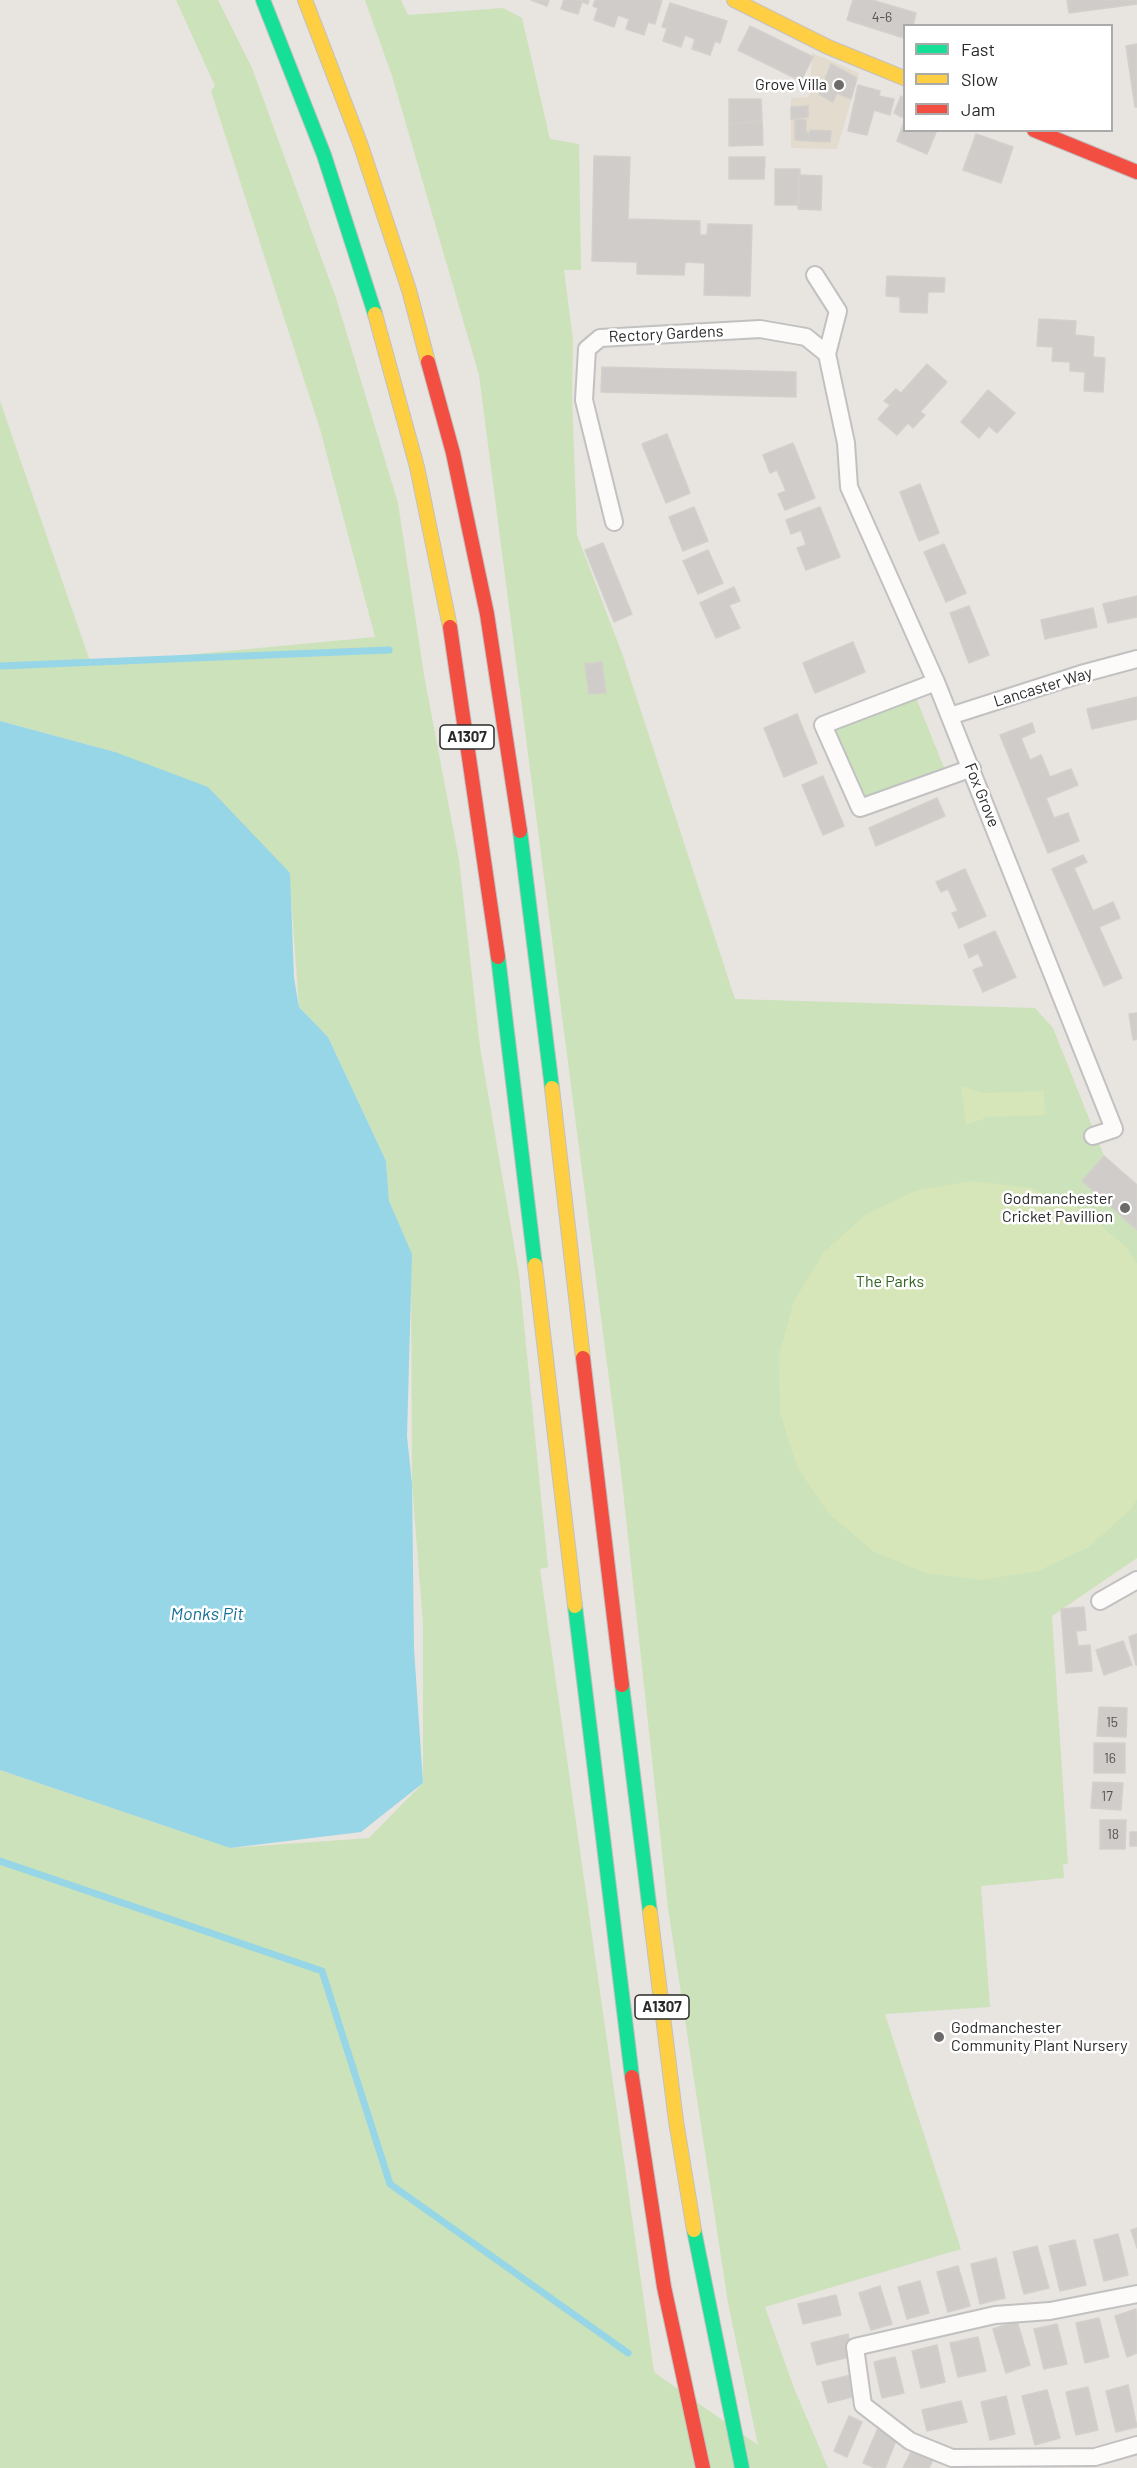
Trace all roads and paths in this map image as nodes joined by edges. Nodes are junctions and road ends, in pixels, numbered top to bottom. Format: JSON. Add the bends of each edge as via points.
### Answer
{"nodes":[{"id":1,"x":263,"y":0,"type":"edge"},
{"id":2,"x":305,"y":0,"type":"edge"},
{"id":3,"x":734,"y":0,"type":"edge"},
{"id":4,"x":903,"y":78,"type":"edge"},
{"id":5,"x":1039,"y":132,"type":"edge"},
{"id":6,"x":1137,"y":172,"type":"edge"},
{"id":7,"x":815,"y":274,"type":"dead end"},
{"id":8,"x":827,"y":354,"type":"junction"},
{"id":9,"x":614,"y":522,"type":"dead end"},
{"id":10,"x":1137,"y":659,"type":"edge"},
{"id":11,"x":936,"y":682,"type":"junction"},
{"id":12,"x":950,"y":716,"type":"junction"},
{"id":13,"x":972,"y":768,"type":"junction"},
{"id":14,"x":1094,"y":1136,"type":"dead end"},
{"id":15,"x":1137,"y":1580,"type":"edge"},
{"id":16,"x":1100,"y":1600,"type":"dead end"},
{"id":17,"x":1137,"y":2294,"type":"edge"},
{"id":18,"x":1137,"y":2445,"type":"edge"},
{"id":19,"x":703,"y":2468,"type":"edge"},
{"id":20,"x":742,"y":2468,"type":"edge"}],
"edges":[{"from":1,"to":19,"type":"main road","number":"A1307","via":[[324,155],[371,300],[417,467],[449,622],[499,966],[637,2121],[664,2287]]},
{"from":2,"to":20,"type":"main road","number":"A1307","via":[[360,143],[409,290],[453,453],[487,614],[537,962],[676,2121],[702,2277]]},
{"from":3,"to":4,"type":"main road","via":[[828,47]]},
{"from":5,"to":6,"type":"main road"},
{"from":7,"to":8,"type":"street","via":[[838,311]]},
{"from":8,"to":9,"type":"street","name":"Rectory Gardens","via":[[806,337],[760,329],[600,338],[587,349],[584,400]]},
{"from":8,"to":11,"type":"street","name":"Fox Grove","via":[[846,444],[849,487]]},
{"from":10,"to":12,"type":"street","name":"Lancaster Way"},
{"from":11,"to":12,"type":"street","name":"Fox Grove"},
{"from":11,"to":13,"type":"street","via":[[823,725],[860,808]]},
{"from":12,"to":13,"type":"street","name":"Fox Grove"},
{"from":13,"to":14,"type":"street","name":"Fox Grove","via":[[1114,1129]]},
{"from":15,"to":16,"type":"street"},
{"from":17,"to":18,"type":"street","via":[[1050,2311],[995,2315],[855,2347],[863,2405],[910,2441],[952,2458],[1095,2457]]}]}
